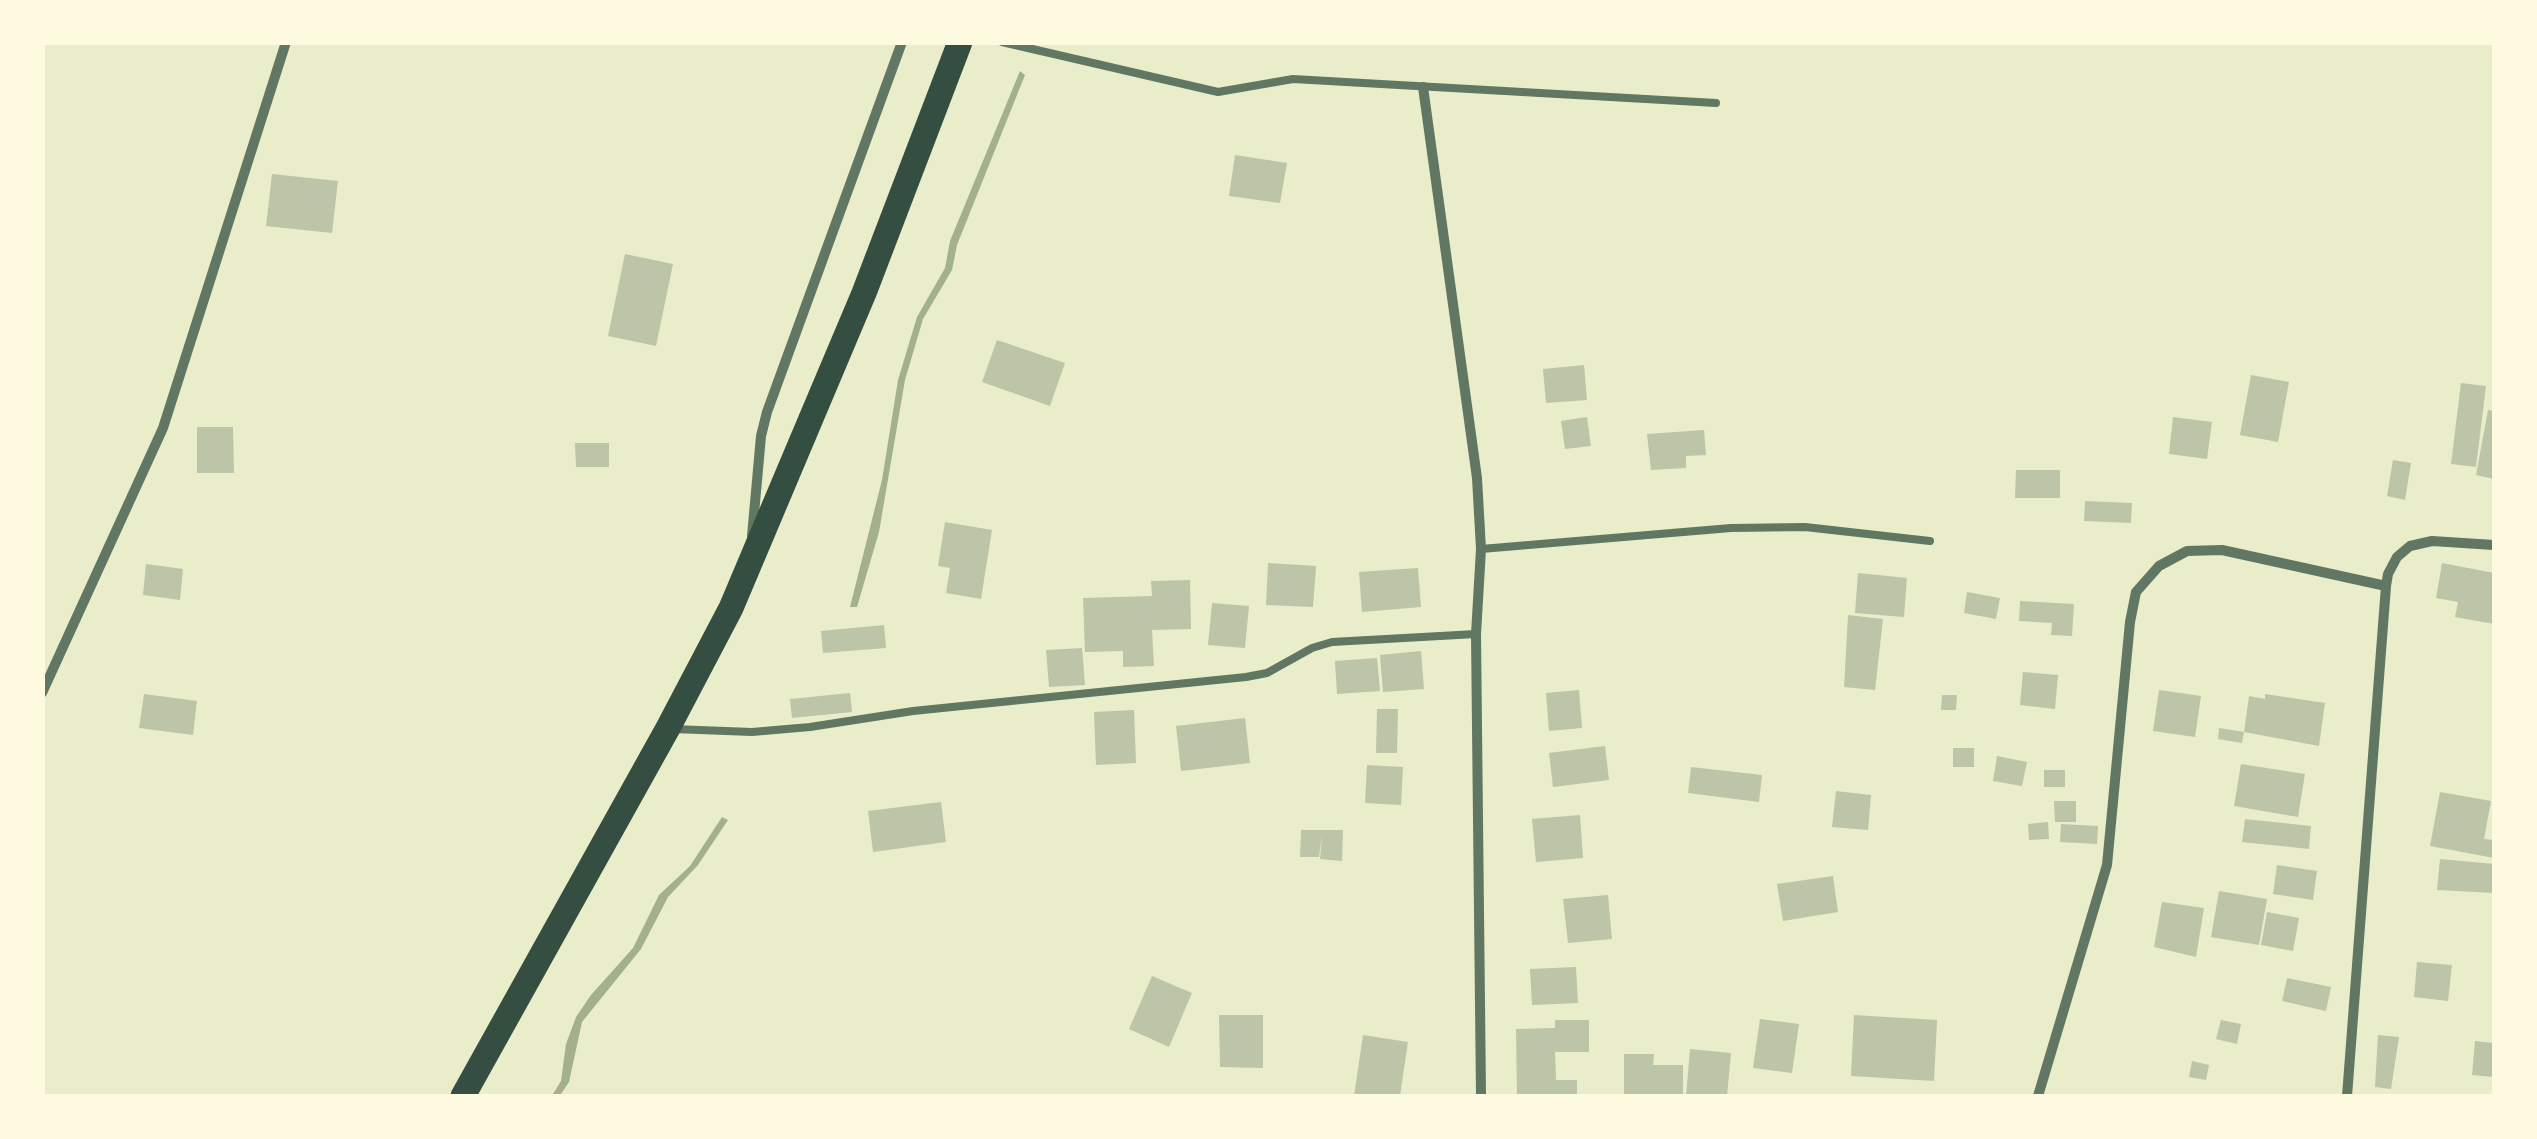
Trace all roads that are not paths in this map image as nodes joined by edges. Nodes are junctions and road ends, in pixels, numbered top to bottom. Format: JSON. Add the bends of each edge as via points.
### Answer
{"nodes":[{"id":1,"x":286,"y":42,"type":"edge"},
{"id":2,"x":902,"y":42,"type":"edge"},
{"id":3,"x":960,"y":42,"type":"edge"},
{"id":4,"x":1002,"y":42,"type":"edge"},
{"id":5,"x":1422,"y":86,"type":"junction"},
{"id":6,"x":1716,"y":103,"type":"dead end"},
{"id":7,"x":1930,"y":541,"type":"dead end"},
{"id":8,"x":2494,"y":545,"type":"edge"},
{"id":9,"x":1481,"y":549,"type":"junction"},
{"id":10,"x":749,"y":568,"type":"junction"},
{"id":11,"x":2386,"y":586,"type":"junction"},
{"id":12,"x":1476,"y":634,"type":"junction"},
{"id":13,"x":42,"y":693,"type":"edge"},
{"id":14,"x":668,"y":728,"type":"junction"},
{"id":15,"x":462,"y":1096,"type":"edge"},
{"id":16,"x":1481,"y":1096,"type":"edge"},
{"id":17,"x":2038,"y":1096,"type":"edge"},
{"id":18,"x":2347,"y":1096,"type":"edge"}],
"edges":[{"from":1,"to":13,"type":"street","via":[[163,428]]},
{"from":2,"to":10,"type":"street","via":[[761,436]]},
{"from":3,"to":10,"type":"main road"},
{"from":4,"to":5,"type":"lane","via":[[1218,92],[1294,79]]},
{"from":5,"to":6,"type":"lane"},
{"from":5,"to":9,"type":"street","via":[[1477,478]]},
{"from":7,"to":9,"type":"lane","via":[[1806,527],[1731,528]]},
{"from":8,"to":11,"type":"street","via":[[2410,546],[2397,557]]},
{"from":9,"to":12,"type":"street"},
{"from":10,"to":14,"type":"main road"},
{"from":11,"to":17,"type":"street","via":[[2222,550],[2186,551],[2158,566],[2136,592],[2108,865]]},
{"from":11,"to":18,"type":"street"},
{"from":12,"to":14,"type":"lane","via":[[1332,642],[1246,676],[771,730]]},
{"from":12,"to":16,"type":"street"},
{"from":14,"to":15,"type":"main road"}]}
